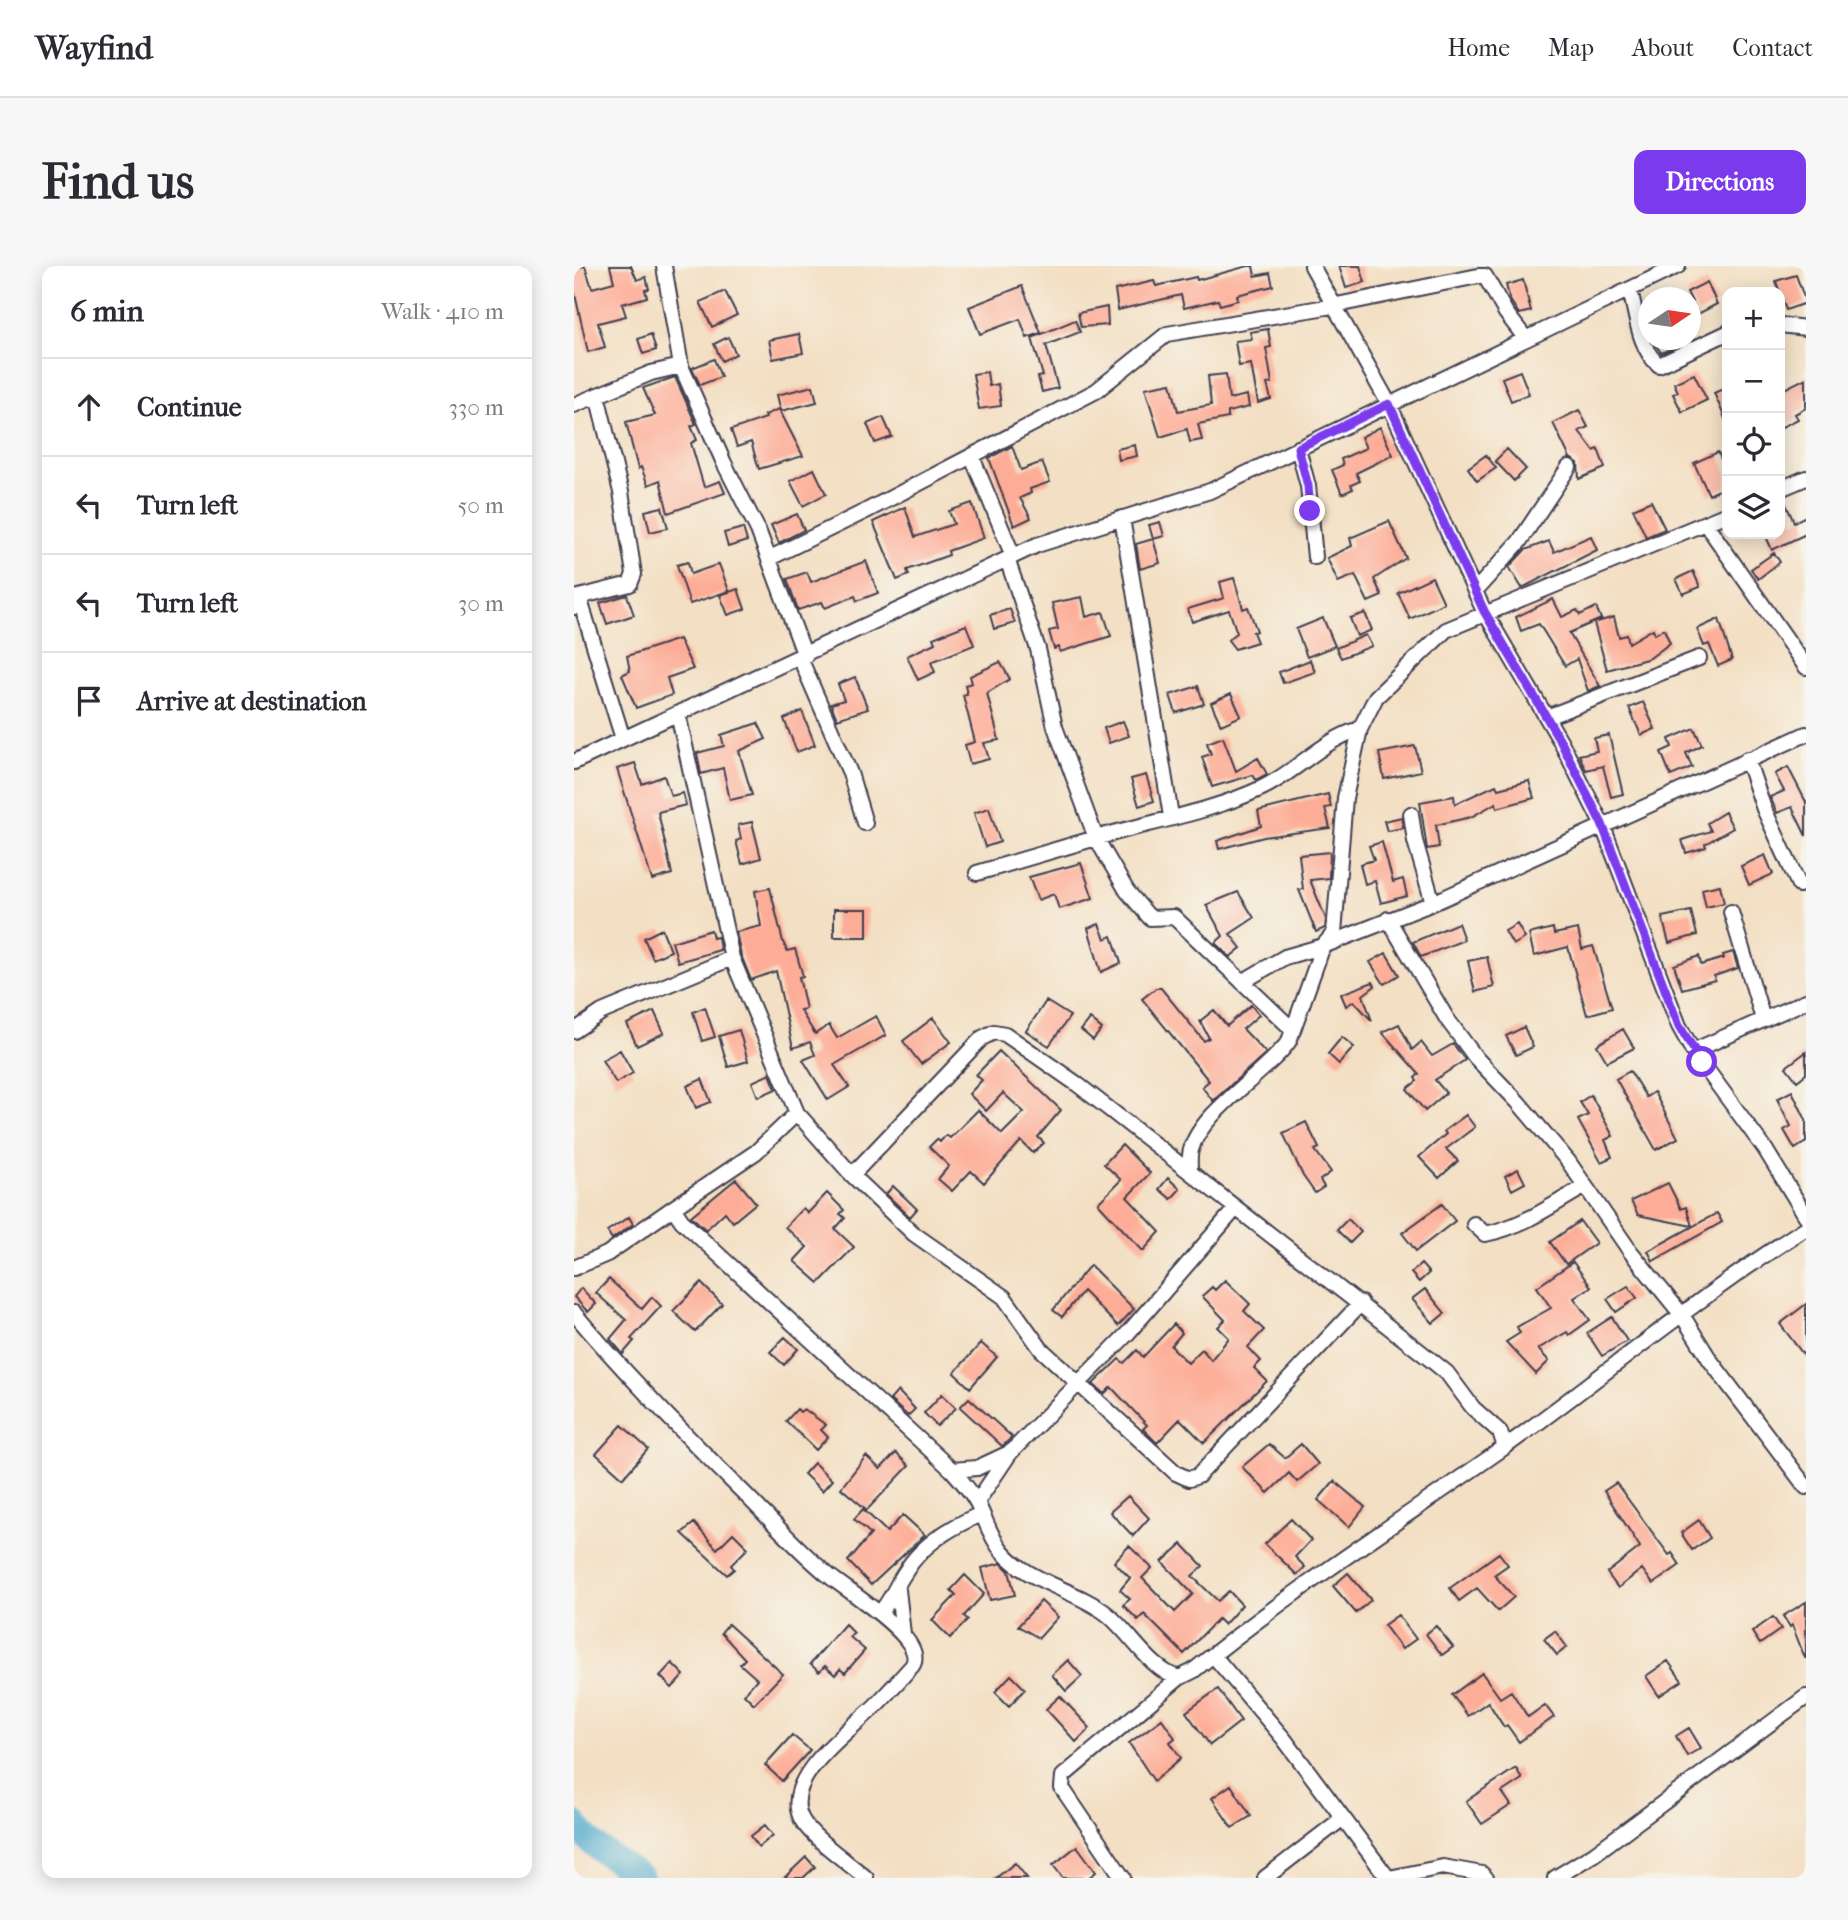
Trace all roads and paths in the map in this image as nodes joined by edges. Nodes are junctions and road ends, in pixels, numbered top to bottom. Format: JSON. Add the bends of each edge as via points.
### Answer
{"nodes":[{"id":1,"x":664,"y":266,"type":"edge"},
{"id":2,"x":1312,"y":266,"type":"edge"},
{"id":3,"x":1678,"y":266,"type":"edge"},
{"id":4,"x":1630,"y":290,"type":"junction"},
{"id":5,"x":1332,"y":306,"type":"junction"},
{"id":6,"x":1785,"y":326,"type":"edge"},
{"id":7,"x":1806,"y":328,"type":"edge"},
{"id":8,"x":1540,"y":332,"type":"junction"},
{"id":9,"x":1722,"y":335,"type":"edge"},
{"id":10,"x":681,"y":366,"type":"junction"},
{"id":11,"x":597,"y":395,"type":"junction"},
{"id":12,"x":1389,"y":404,"type":"junction"},
{"id":13,"x":574,"y":405,"type":"edge"},
{"id":14,"x":1298,"y":448,"type":"junction"},
{"id":15,"x":972,"y":457,"type":"junction"},
{"id":16,"x":1569,"y":467,"type":"dead end"},
{"id":17,"x":1806,"y":478,"type":"edge"},
{"id":18,"x":1785,"y":487,"type":"edge"},
{"id":19,"x":1722,"y":516,"type":"edge"},
{"id":20,"x":1122,"y":518,"type":"junction"},
{"id":21,"x":1706,"y":524,"type":"junction"},
{"id":22,"x":1315,"y":557,"type":"dead end"},
{"id":23,"x":770,"y":558,"type":"junction"},
{"id":24,"x":1010,"y":558,"type":"junction"},
{"id":25,"x":1475,"y":591,"type":"junction"},
{"id":26,"x":577,"y":602,"type":"edge"},
{"id":27,"x":1484,"y":611,"type":"junction"},
{"id":28,"x":802,"y":657,"type":"junction"},
{"id":29,"x":1699,"y":658,"type":"dead end"},
{"id":30,"x":1806,"y":667,"type":"edge"},
{"id":31,"x":678,"y":714,"type":"junction"},
{"id":32,"x":1547,"y":717,"type":"junction"},
{"id":33,"x":1360,"y":729,"type":"junction"},
{"id":34,"x":1806,"y":734,"type":"edge"},
{"id":35,"x":623,"y":739,"type":"junction"},
{"id":36,"x":1747,"y":759,"type":"junction"},
{"id":37,"x":574,"y":762,"type":"edge"},
{"id":38,"x":1411,"y":814,"type":"dead end"},
{"id":39,"x":1171,"y":816,"type":"junction"},
{"id":40,"x":865,"y":823,"type":"dead end"},
{"id":41,"x":1602,"y":824,"type":"junction"},
{"id":42,"x":1096,"y":838,"type":"junction"},
{"id":43,"x":977,"y":873,"type":"dead end"},
{"id":44,"x":1799,"y":885,"type":"dead end"},
{"id":45,"x":1433,"y":903,"type":"junction"},
{"id":46,"x":1731,"y":912,"type":"dead end"},
{"id":47,"x":1337,"y":916,"type":"junction"},
{"id":48,"x":1388,"y":919,"type":"junction"},
{"id":49,"x":1359,"y":929,"type":"junction"},
{"id":50,"x":1323,"y":946,"type":"junction"},
{"id":51,"x":733,"y":958,"type":"junction"},
{"id":52,"x":1242,"y":982,"type":"junction"},
{"id":53,"x":1806,"y":1001,"type":"edge"},
{"id":54,"x":1763,"y":1019,"type":"junction"},
{"id":55,"x":1293,"y":1030,"type":"junction"},
{"id":56,"x":574,"y":1031,"type":"edge"},
{"id":57,"x":1693,"y":1051,"type":"junction"},
{"id":58,"x":797,"y":1113,"type":"junction"},
{"id":59,"x":1191,"y":1149,"type":"junction"},
{"id":60,"x":1172,"y":1158,"type":"junction"},
{"id":61,"x":1190,"y":1172,"type":"junction"},
{"id":62,"x":852,"y":1175,"type":"junction"},
{"id":63,"x":1585,"y":1186,"type":"junction"},
{"id":64,"x":673,"y":1208,"type":"junction"},
{"id":65,"x":1236,"y":1208,"type":"junction"},
{"id":66,"x":1806,"y":1216,"type":"edge"},
{"id":67,"x":1474,"y":1224,"type":"dead end"},
{"id":68,"x":1806,"y":1228,"type":"edge"},
{"id":69,"x":574,"y":1268,"type":"edge"},
{"id":70,"x":1361,"y":1303,"type":"junction"},
{"id":71,"x":574,"y":1313,"type":"edge"},
{"id":72,"x":1682,"y":1315,"type":"junction"},
{"id":73,"x":1077,"y":1382,"type":"junction"},
{"id":74,"x":1500,"y":1432,"type":"junction"},
{"id":75,"x":1522,"y":1434,"type":"junction"},
{"id":76,"x":1505,"y":1447,"type":"junction"},
{"id":77,"x":1010,"y":1453,"type":"junction"},
{"id":78,"x":952,"y":1470,"type":"junction"},
{"id":79,"x":1806,"y":1487,"type":"edge"},
{"id":80,"x":979,"y":1508,"type":"junction"},
{"id":81,"x":898,"y":1590,"type":"junction"},
{"id":82,"x":880,"y":1613,"type":"junction"},
{"id":83,"x":903,"y":1634,"type":"junction"},
{"id":84,"x":1213,"y":1655,"type":"junction"},
{"id":85,"x":1179,"y":1678,"type":"junction"},
{"id":86,"x":1806,"y":1697,"type":"edge"},
{"id":87,"x":1343,"y":1818,"type":"junction"},
{"id":88,"x":866,"y":1878,"type":"edge"},
{"id":89,"x":1123,"y":1878,"type":"edge"},
{"id":90,"x":1265,"y":1878,"type":"edge"},
{"id":91,"x":1388,"y":1878,"type":"edge"},
{"id":92,"x":1486,"y":1878,"type":"edge"},
{"id":93,"x":1555,"y":1878,"type":"edge"}],
"edges":[{"from":1,"to":10,"type":"street"},
{"from":2,"to":5,"type":"street"},
{"from":3,"to":4,"type":"street"},
{"from":4,"to":8,"type":"street"},
{"from":4,"to":9,"type":"street","via":[[1651,359],[1659,365]]},
{"from":5,"to":8,"type":"street","via":[[1485,276],[1526,338]]},
{"from":5,"to":12,"type":"street"},
{"from":5,"to":15,"type":"street","via":[[1167,334],[1096,390]]},
{"from":6,"to":7,"type":"street"},
{"from":8,"to":12,"type":"street"},
{"from":10,"to":11,"type":"street"},
{"from":10,"to":23,"type":"street"},
{"from":11,"to":13,"type":"street"},
{"from":11,"to":26,"type":"street","via":[[635,574],[630,584]]},
{"from":12,"to":14,"type":"street"},
{"from":12,"to":25,"type":"street"},
{"from":14,"to":20,"type":"street","via":[[1210,491]]},
{"from":14,"to":22,"type":"street","via":[[1308,486]]},
{"from":15,"to":23,"type":"street"},
{"from":15,"to":24,"type":"street"},
{"from":16,"to":25,"type":"street","via":[[1519,542]]},
{"from":17,"to":18,"type":"street"},
{"from":19,"to":21,"type":"street"},
{"from":20,"to":24,"type":"street"},
{"from":20,"to":39,"type":"street"},
{"from":21,"to":27,"type":"street"},
{"from":21,"to":30,"type":"street"},
{"from":23,"to":28,"type":"street"},
{"from":24,"to":28,"type":"street"},
{"from":24,"to":42,"type":"street","via":[[1038,649],[1055,727]]},
{"from":25,"to":27,"type":"street"},
{"from":26,"to":35,"type":"street"},
{"from":27,"to":32,"type":"street"},
{"from":27,"to":33,"type":"street","via":[[1446,630],[1422,650],[1376,697]]},
{"from":28,"to":31,"type":"street"},
{"from":28,"to":40,"type":"street","via":[[850,773]]},
{"from":29,"to":32,"type":"street"},
{"from":31,"to":35,"type":"street"},
{"from":31,"to":51,"type":"street"},
{"from":32,"to":41,"type":"street"},
{"from":33,"to":39,"type":"street","via":[[1240,798]]},
{"from":33,"to":47,"type":"street","via":[[1345,798],[1334,896]]},
{"from":34,"to":36,"type":"street"},
{"from":35,"to":37,"type":"street"},
{"from":36,"to":41,"type":"street"},
{"from":36,"to":44,"type":"street"},
{"from":38,"to":45,"type":"street"},
{"from":39,"to":42,"type":"street"},
{"from":41,"to":45,"type":"street"},
{"from":41,"to":57,"type":"street","via":[[1679,1026]]},
{"from":42,"to":43,"type":"street"},
{"from":42,"to":52,"type":"street","via":[[1127,891],[1150,918],[1174,917]]},
{"from":45,"to":48,"type":"street"},
{"from":46,"to":54,"type":"street"},
{"from":47,"to":49,"type":"street"},
{"from":47,"to":50,"type":"street","via":[[1334,933]]},
{"from":48,"to":49,"type":"street"},
{"from":48,"to":63,"type":"street","via":[[1447,1019],[1476,1058],[1546,1133]]},
{"from":49,"to":50,"type":"street"},
{"from":50,"to":52,"type":"street","via":[[1285,957]]},
{"from":50,"to":55,"type":"street"},
{"from":51,"to":56,"type":"street","via":[[602,1012]]},
{"from":51,"to":58,"type":"street"},
{"from":52,"to":55,"type":"street"},
{"from":53,"to":54,"type":"street"},
{"from":54,"to":57,"type":"street"},
{"from":55,"to":59,"type":"street","via":[[1280,1054],[1231,1097]]},
{"from":57,"to":66,"type":"street","via":[[1765,1149]]},
{"from":58,"to":62,"type":"street"},
{"from":58,"to":64,"type":"street","via":[[756,1152]]},
{"from":59,"to":60,"type":"street"},
{"from":59,"to":61,"type":"street"},
{"from":60,"to":61,"type":"street"},
{"from":60,"to":62,"type":"street","via":[[1016,1039],[994,1032],[960,1061]]},
{"from":61,"to":65,"type":"street"},
{"from":62,"to":73,"type":"street","via":[[914,1234],[1004,1297],[1041,1349]]},
{"from":63,"to":67,"type":"street","via":[[1501,1231],[1485,1234]]},
{"from":63,"to":72,"type":"street"},
{"from":64,"to":69,"type":"street","via":[[607,1254]]},
{"from":64,"to":78,"type":"street"},
{"from":65,"to":70,"type":"street"},
{"from":65,"to":73,"type":"street","via":[[1128,1333]]},
{"from":68,"to":72,"type":"street"},
{"from":70,"to":73,"type":"street","via":[[1194,1478],[1176,1473]]},
{"from":70,"to":74,"type":"street","via":[[1447,1373],[1473,1408]]},
{"from":71,"to":82,"type":"street","via":[[639,1388],[796,1548]]},
{"from":72,"to":75,"type":"street"},
{"from":72,"to":79,"type":"street","via":[[1710,1360]]},
{"from":73,"to":77,"type":"street"},
{"from":74,"to":75,"type":"street"},
{"from":74,"to":76,"type":"street"},
{"from":75,"to":76,"type":"street"},
{"from":76,"to":84,"type":"street","via":[[1272,1608]]},
{"from":77,"to":78,"type":"street","via":[[977,1468]]},
{"from":77,"to":80,"type":"street"},
{"from":78,"to":80,"type":"street"},
{"from":80,"to":81,"type":"street","via":[[923,1552],[906,1570]]},
{"from":80,"to":85,"type":"street","via":[[1001,1551],[1012,1561],[1087,1600]]},
{"from":81,"to":82,"type":"street"},
{"from":81,"to":83,"type":"street"},
{"from":82,"to":83,"type":"street"},
{"from":83,"to":88,"type":"street","via":[[916,1660],[826,1751],[800,1787],[796,1804],[803,1822]]},
{"from":84,"to":85,"type":"street"},
{"from":84,"to":87,"type":"street"},
{"from":85,"to":89,"type":"street","via":[[1063,1776],[1062,1788]]},
{"from":86,"to":93,"type":"street"},
{"from":87,"to":90,"type":"street"},
{"from":87,"to":91,"type":"street"},
{"from":91,"to":92,"type":"street","via":[[1443,1867]]}]}
